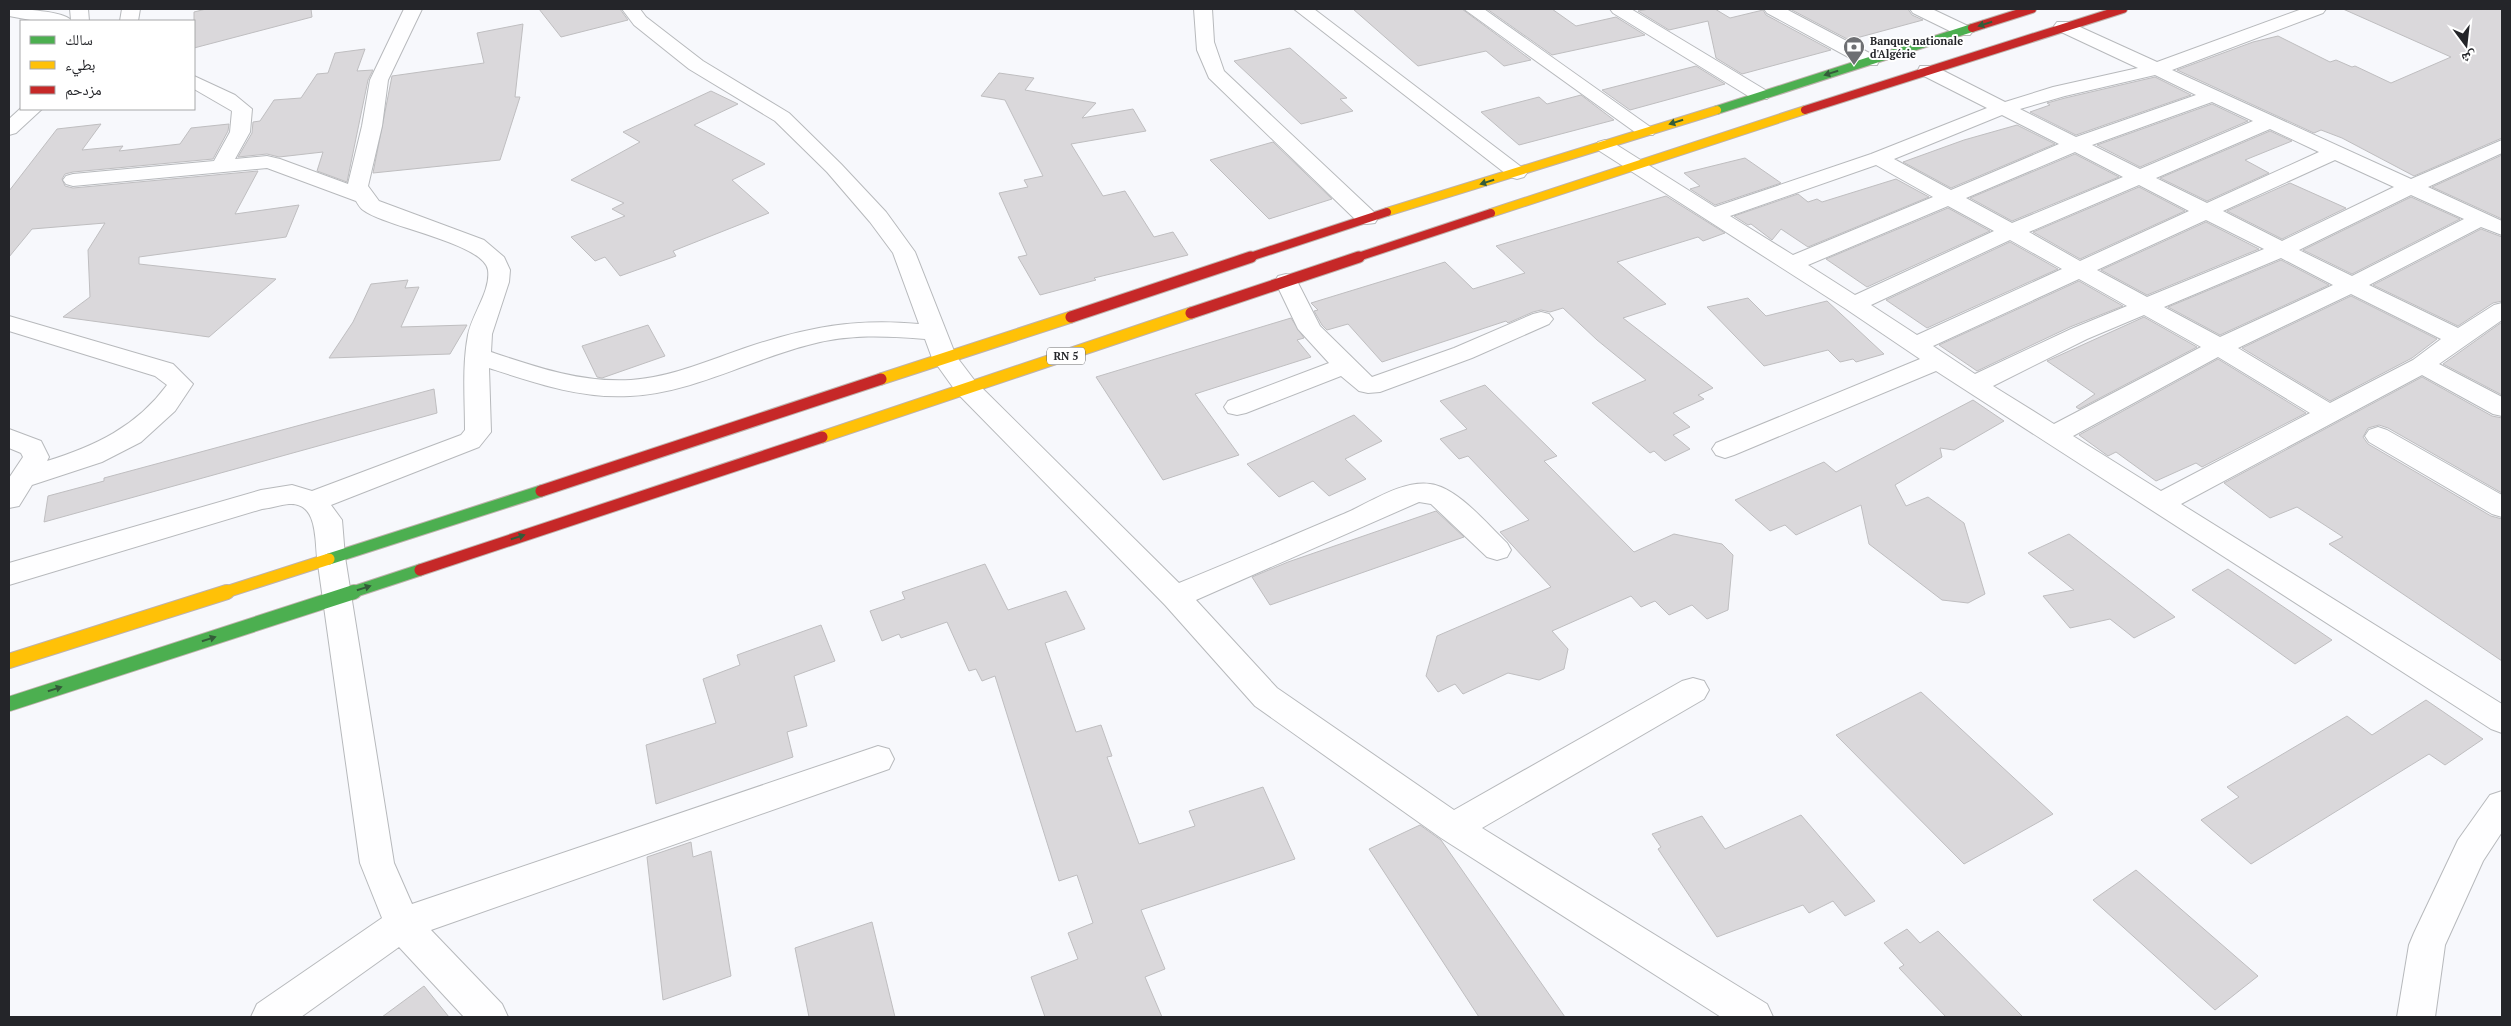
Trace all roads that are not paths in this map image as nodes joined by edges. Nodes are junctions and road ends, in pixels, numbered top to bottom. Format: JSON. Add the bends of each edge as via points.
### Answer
{"nodes":[{"id":1,"x":413,"y":9,"type":"edge"},
{"id":2,"x":631,"y":9,"type":"edge"},
{"id":3,"x":1204,"y":9,"type":"edge"},
{"id":4,"x":1303,"y":9,"type":"edge"},
{"id":5,"x":1472,"y":9,"type":"edge"},
{"id":6,"x":1619,"y":9,"type":"edge"},
{"id":7,"x":1773,"y":9,"type":"edge"},
{"id":8,"x":1919,"y":9,"type":"edge"},
{"id":9,"x":2032,"y":9,"type":"edge"},
{"id":10,"x":2123,"y":9,"type":"edge"},
{"id":11,"x":2317,"y":9,"type":"edge"},
{"id":12,"x":10,"y":12,"type":"edge"},
{"id":13,"x":57,"y":20,"type":"edge"},
{"id":14,"x":2064,"y":26,"type":"junction"},
{"id":15,"x":1964,"y":31,"type":"junction"},
{"id":16,"x":1870,"y":61,"type":"junction"},
{"id":17,"x":1927,"y":70,"type":"junction"},
{"id":18,"x":2154,"y":70,"type":"junction"},
{"id":19,"x":195,"y":82,"type":"edge"},
{"id":20,"x":1760,"y":95,"type":"junction"},
{"id":21,"x":2211,"y":96,"type":"junction"},
{"id":22,"x":2004,"y":108,"type":"junction"},
{"id":23,"x":31,"y":110,"type":"edge"},
{"id":24,"x":2269,"y":122,"type":"junction"},
{"id":25,"x":9,"y":130,"type":"edge"},
{"id":26,"x":1646,"y":132,"type":"junction"},
{"id":27,"x":2077,"y":144,"type":"junction"},
{"id":28,"x":1605,"y":146,"type":"junction"},
{"id":29,"x":2502,"y":146,"type":"edge"},
{"id":30,"x":2335,"y":152,"type":"junction"},
{"id":31,"x":1878,"y":158,"type":"junction"},
{"id":32,"x":221,"y":166,"type":"junction"},
{"id":33,"x":1638,"y":167,"type":"junction"},
{"id":34,"x":1517,"y":173,"type":"junction"},
{"id":35,"x":2144,"y":177,"type":"junction"},
{"id":36,"x":73,"y":180,"type":"dead end"},
{"id":37,"x":2411,"y":187,"type":"junction"},
{"id":38,"x":363,"y":197,"type":"junction"},
{"id":39,"x":1953,"y":198,"type":"junction"},
{"id":40,"x":2210,"y":212,"type":"junction"},
{"id":41,"x":1712,"y":214,"type":"junction"},
{"id":42,"x":1367,"y":218,"type":"junction"},
{"id":43,"x":2481,"y":219,"type":"junction"},
{"id":44,"x":2502,"y":229,"type":"edge"},
{"id":45,"x":2011,"y":232,"type":"junction"},
{"id":46,"x":2281,"y":250,"type":"junction"},
{"id":47,"x":1792,"y":264,"type":"junction"},
{"id":48,"x":2076,"y":270,"type":"junction"},
{"id":49,"x":1286,"y":281,"type":"junction"},
{"id":50,"x":2351,"y":285,"type":"junction"},
{"id":51,"x":1854,"y":304,"type":"junction"},
{"id":52,"x":2144,"y":306,"type":"junction"},
{"id":53,"x":2499,"y":316,"type":"edge"},
{"id":54,"x":1542,"y":319,"type":"dead end"},
{"id":55,"x":9,"y":322,"type":"edge"},
{"id":56,"x":935,"y":332,"type":"junction"},
{"id":57,"x":2458,"y":338,"type":"junction"},
{"id":58,"x":1916,"y":345,"type":"junction"},
{"id":59,"x":2219,"y":347,"type":"junction"},
{"id":60,"x":478,"y":356,"type":"junction"},
{"id":61,"x":944,"y":358,"type":"junction"},
{"id":62,"x":1940,"y":360,"type":"junction"},
{"id":63,"x":2422,"y":365,"type":"junction"},
{"id":64,"x":1345,"y":366,"type":"junction"},
{"id":65,"x":1974,"y":385,"type":"junction"},
{"id":66,"x":966,"y":387,"type":"junction"},
{"id":67,"x":1237,"y":407,"type":"dead end"},
{"id":68,"x":2502,"y":408,"type":"edge"},
{"id":69,"x":2329,"y":412,"type":"junction"},
{"id":70,"x":2054,"y":435,"type":"junction"},
{"id":71,"x":2378,"y":436,"type":"dead end"},
{"id":72,"x":9,"y":438,"type":"edge"},
{"id":73,"x":1725,"y":449,"type":"dead end"},
{"id":74,"x":24,"y":478,"type":"junction"},
{"id":75,"x":9,"y":500,"type":"edge"},
{"id":76,"x":313,"y":502,"type":"junction"},
{"id":77,"x":2162,"y":502,"type":"junction"},
{"id":78,"x":2502,"y":507,"type":"edge"},
{"id":79,"x":1497,"y":550,"type":"dead end"},
{"id":80,"x":331,"y":557,"type":"junction"},
{"id":81,"x":9,"y":574,"type":"edge"},
{"id":82,"x":338,"y":596,"type":"junction"},
{"id":83,"x":1175,"y":597,"type":"junction"},
{"id":84,"x":9,"y":660,"type":"edge"},
{"id":85,"x":1693,"y":690,"type":"dead end"},
{"id":86,"x":9,"y":704,"type":"edge"},
{"id":87,"x":2502,"y":720,"type":"edge"},
{"id":88,"x":878,"y":759,"type":"dead end"},
{"id":89,"x":2502,"y":805,"type":"edge"},
{"id":90,"x":1453,"y":828,"type":"junction"},
{"id":91,"x":402,"y":924,"type":"junction"},
{"id":92,"x":270,"y":1017,"type":"edge"},
{"id":93,"x":489,"y":1017,"type":"edge"},
{"id":94,"x":1754,"y":1017,"type":"edge"},
{"id":95,"x":2416,"y":1017,"type":"edge"}],
"edges":[{"from":1,"to":38,"type":"street","via":[[379,80],[358,186]]},
{"from":2,"to":56,"type":"street","via":[[640,21],[696,65],[782,117],[834,168],[904,252]]},
{"from":3,"to":42,"type":"street","via":[[1203,43],[1206,57],[1216,74]]},
{"from":4,"to":34,"type":"street"},
{"from":5,"to":26,"type":"street"},
{"from":6,"to":20,"type":"street"},
{"from":7,"to":16,"type":"street"},
{"from":8,"to":15,"type":"street"},
{"from":9,"to":15,"type":"main road","one_way":true},
{"from":10,"to":14,"type":"main road","number":"RN 5"},
{"from":11,"to":18,"type":"street"},
{"from":12,"to":13,"type":"street"},
{"from":14,"to":17,"type":"main road","number":"RN 5"},
{"from":14,"to":18,"type":"street"},
{"from":15,"to":16,"type":"main road"},
{"from":16,"to":20,"type":"main road","one_way":true},
{"from":17,"to":22,"type":"street"},
{"from":17,"to":33,"type":"main road","number":"RN 5"},
{"from":18,"to":21,"type":"street"},
{"from":18,"to":22,"type":"street","via":[[2060,91]]},
{"from":19,"to":32,"type":"street","via":[[242,109],[244,120],[240,132]]},
{"from":20,"to":26,"type":"main road","one_way":true},
{"from":21,"to":24,"type":"street"},
{"from":21,"to":27,"type":"street"},
{"from":22,"to":27,"type":"street"},
{"from":22,"to":31,"type":"street"},
{"from":23,"to":25,"type":"street"},
{"from":24,"to":30,"type":"street"},
{"from":24,"to":35,"type":"street"},
{"from":26,"to":28,"type":"main road"},
{"from":27,"to":35,"type":"street"},
{"from":27,"to":39,"type":"street"},
{"from":28,"to":33,"type":"street"},
{"from":28,"to":34,"type":"main road"},
{"from":29,"to":37,"type":"street"},
{"from":30,"to":37,"type":"street"},
{"from":30,"to":40,"type":"street"},
{"from":31,"to":39,"type":"street"},
{"from":31,"to":41,"type":"street"},
{"from":32,"to":36,"type":"street"},
{"from":32,"to":38,"type":"street","via":[[276,163]]},
{"from":33,"to":41,"type":"street"},
{"from":33,"to":49,"type":"main road","number":"RN 5"},
{"from":34,"to":42,"type":"main road","one_way":true},
{"from":35,"to":40,"type":"street"},
{"from":35,"to":45,"type":"street"},
{"from":37,"to":43,"type":"street"},
{"from":37,"to":46,"type":"street"},
{"from":38,"to":60,"type":"street","via":[[371,206],[388,214],[476,245],[496,262],[498,282],[480,334]]},
{"from":39,"to":45,"type":"street"},
{"from":39,"to":47,"type":"street"},
{"from":40,"to":46,"type":"street"},
{"from":40,"to":48,"type":"street"},
{"from":41,"to":47,"type":"street"},
{"from":42,"to":61,"type":"main road"},
{"from":43,"to":44,"type":"street"},
{"from":43,"to":50,"type":"street"},
{"from":45,"to":48,"type":"street"},
{"from":45,"to":51,"type":"street"},
{"from":46,"to":50,"type":"street"},
{"from":46,"to":52,"type":"street"},
{"from":47,"to":51,"type":"street"},
{"from":48,"to":52,"type":"street"},
{"from":48,"to":58,"type":"street"},
{"from":49,"to":64,"type":"street","via":[[1310,329]]},
{"from":49,"to":66,"type":"main road","number":"RN 5"},
{"from":50,"to":57,"type":"street"},
{"from":50,"to":59,"type":"street"},
{"from":51,"to":58,"type":"street"},
{"from":52,"to":59,"type":"street"},
{"from":52,"to":65,"type":"street"},
{"from":53,"to":57,"type":"street"},
{"from":54,"to":64,"type":"street","via":[[1374,386],[1363,384]]},
{"from":55,"to":74,"type":"street","via":[[164,370],[182,384],[152,422],[133,437],[104,451]]},
{"from":56,"to":60,"type":"street","via":[[867,328],[829,333],[777,346],[660,384],[632,388],[589,388]]},
{"from":56,"to":61,"type":"street"},
{"from":57,"to":63,"type":"street"},
{"from":58,"to":62,"type":"street"},
{"from":59,"to":69,"type":"street"},
{"from":59,"to":70,"type":"street"},
{"from":60,"to":76,"type":"street","via":[[478,432],[470,441]]},
{"from":61,"to":66,"type":"street"},
{"from":61,"to":80,"type":"main road"},
{"from":62,"to":65,"type":"street"},
{"from":62,"to":73,"type":"street"},
{"from":63,"to":68,"type":"street"},
{"from":63,"to":69,"type":"street"},
{"from":64,"to":67,"type":"street"},
{"from":65,"to":70,"type":"street"},
{"from":82,"to":66,"type":"main road","number":"RN 5","one_way":true},
{"from":66,"to":83,"type":"street"},
{"from":69,"to":77,"type":"street"},
{"from":70,"to":77,"type":"street"},
{"from":71,"to":78,"type":"street"},
{"from":72,"to":74,"type":"street","via":[[32,447],[36,456]]},
{"from":74,"to":75,"type":"street"},
{"from":76,"to":80,"type":"street","via":[[328,520]]},
{"from":76,"to":81,"type":"street","via":[[292,494],[261,500]]},
{"from":77,"to":87,"type":"street"},
{"from":79,"to":83,"type":"street","via":[[1441,497],[1430,492],[1418,493],[1395,500],[1354,521]]},
{"from":80,"to":82,"type":"street"},
{"from":80,"to":84,"type":"main road"},
{"from":86,"to":82,"type":"main road","number":"RN 5","one_way":true},
{"from":82,"to":91,"type":"street","via":[[377,863]]},
{"from":83,"to":90,"type":"street","via":[[1266,697]]},
{"from":85,"to":90,"type":"street"},
{"from":88,"to":91,"type":"street"},
{"from":89,"to":95,"type":"street","via":[[2470,851],[2427,945]]},
{"from":90,"to":94,"type":"street"},
{"from":91,"to":92,"type":"street"},
{"from":91,"to":93,"type":"street"}]}
